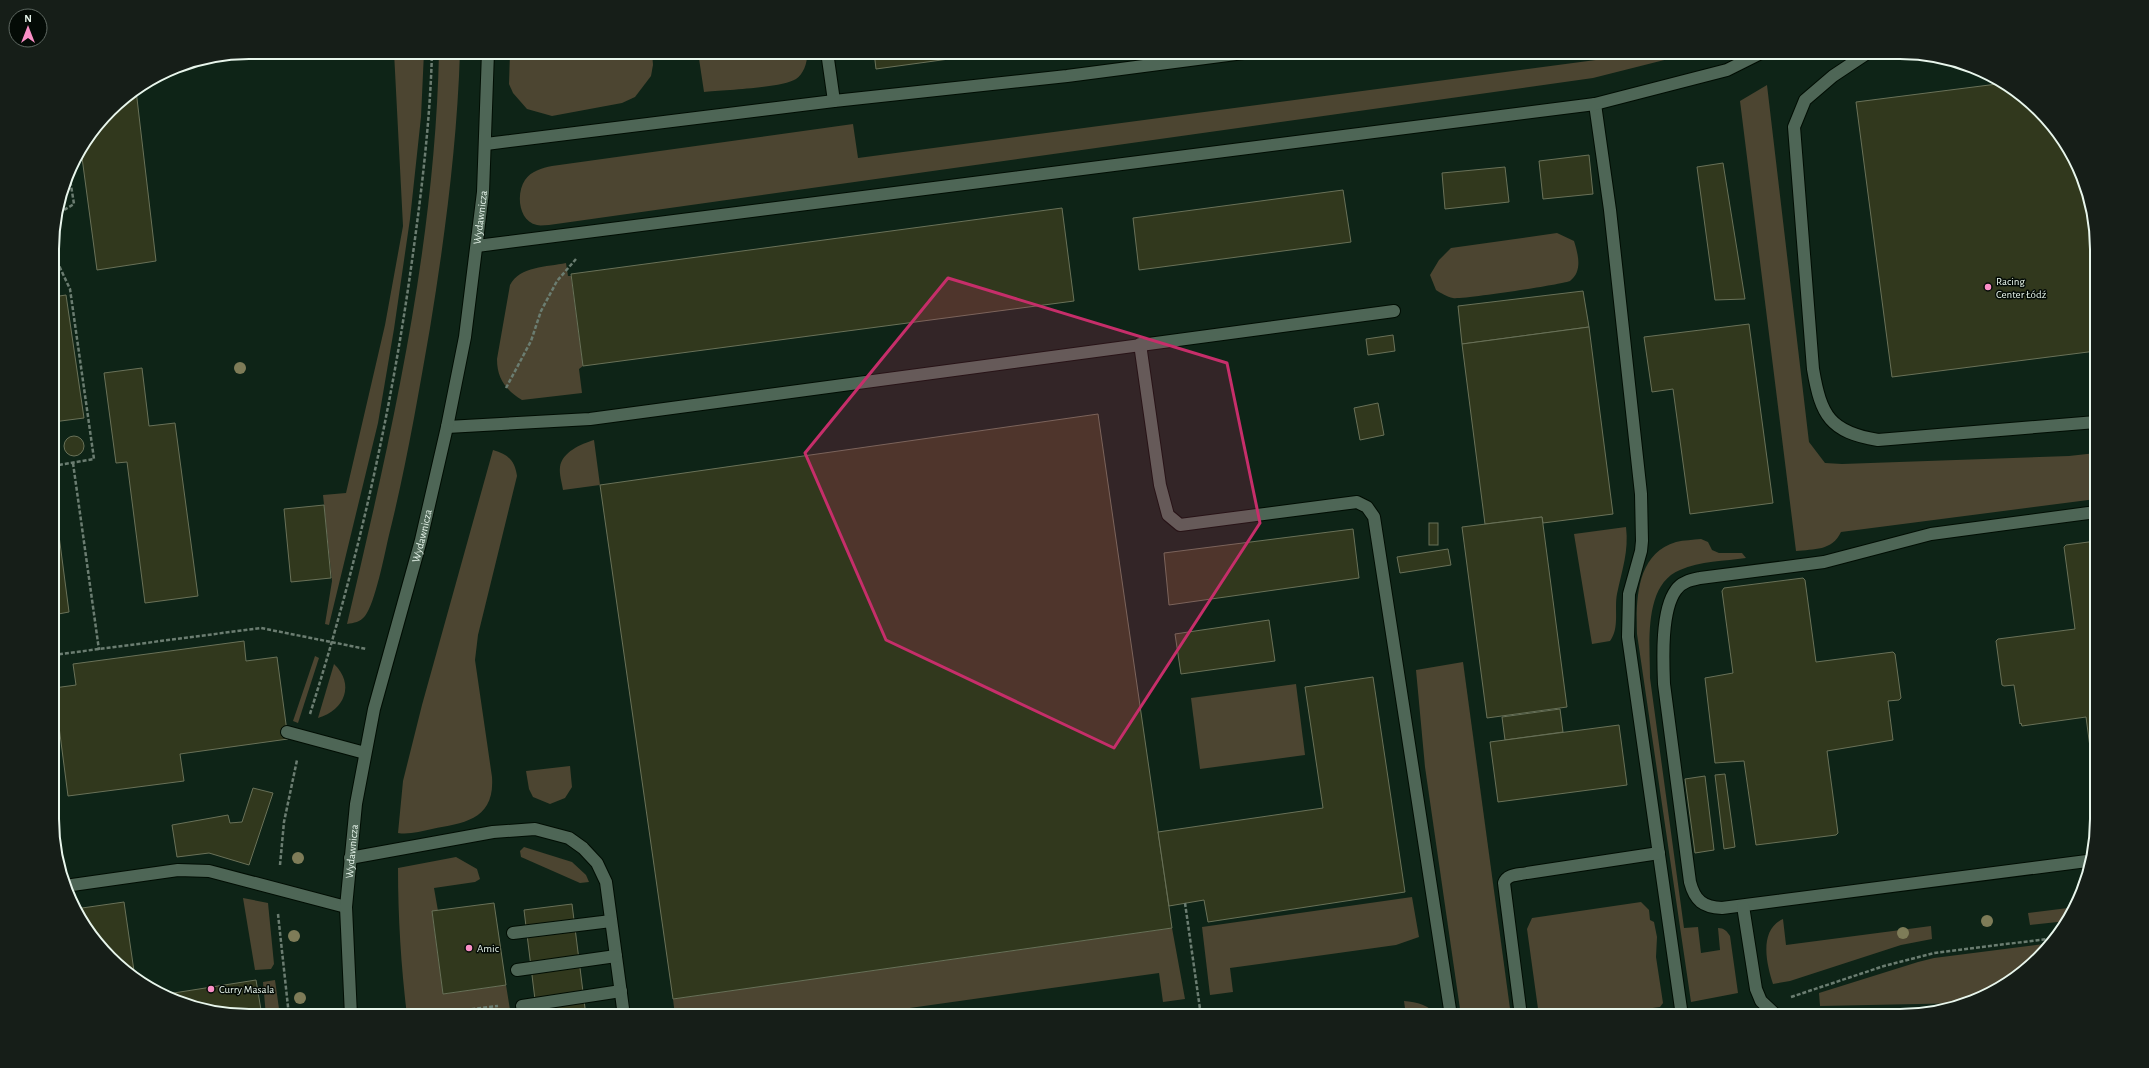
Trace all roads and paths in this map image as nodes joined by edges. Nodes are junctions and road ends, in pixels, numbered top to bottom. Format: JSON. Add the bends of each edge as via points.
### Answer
{"nodes":[{"id":1,"x":432,"y":59,"type":"edge"},
{"id":2,"x":488,"y":59,"type":"edge"},
{"id":3,"x":828,"y":59,"type":"edge"},
{"id":4,"x":1197,"y":59,"type":"edge"},
{"id":5,"x":1749,"y":59,"type":"edge"},
{"id":6,"x":1859,"y":59,"type":"edge"},
{"id":7,"x":834,"y":101,"type":"junction"},
{"id":8,"x":1595,"y":104,"type":"junction"},
{"id":9,"x":486,"y":144,"type":"junction"},
{"id":10,"x":71,"y":182,"type":"edge"},
{"id":11,"x":63,"y":210,"type":"edge"},
{"id":12,"x":596,"y":232,"type":"junction"},
{"id":13,"x":478,"y":246,"type":"junction"},
{"id":14,"x":59,"y":266,"type":"edge"},
{"id":15,"x":1394,"y":311,"type":"dead end"},
{"id":16,"x":1140,"y":344,"type":"junction"},
{"id":17,"x":506,"y":388,"type":"dead end"},
{"id":18,"x":2090,"y":423,"type":"edge"},
{"id":19,"x":447,"y":427,"type":"junction"},
{"id":20,"x":73,"y":463,"type":"junction"},
{"id":21,"x":59,"y":465,"type":"edge"},
{"id":22,"x":2090,"y":513,"type":"edge"},
{"id":23,"x":333,"y":641,"type":"junction"},
{"id":24,"x":99,"y":650,"type":"junction"},
{"id":25,"x":59,"y":654,"type":"edge"},
{"id":26,"x":390,"y":654,"type":"junction"},
{"id":27,"x":287,"y":732,"type":"dead end"},
{"id":28,"x":303,"y":736,"type":"junction"},
{"id":29,"x":365,"y":753,"type":"junction"},
{"id":30,"x":1659,"y":853,"type":"junction"},
{"id":31,"x":350,"y":858,"type":"junction"},
{"id":32,"x":2085,"y":862,"type":"edge"},
{"id":33,"x":71,"y":885,"type":"edge"},
{"id":34,"x":278,"y":889,"type":"junction"},
{"id":35,"x":1185,"y":903,"type":"dead end"},
{"id":36,"x":1743,"y":906,"type":"junction"},
{"id":37,"x":346,"y":907,"type":"junction"},
{"id":38,"x":611,"y":921,"type":"junction"},
{"id":39,"x":513,"y":933,"type":"dead end"},
{"id":40,"x":2048,"y":939,"type":"edge"},
{"id":41,"x":616,"y":956,"type":"junction"},
{"id":42,"x":517,"y":970,"type":"dead end"},
{"id":43,"x":621,"y":991,"type":"junction"},
{"id":44,"x":1788,"y":998,"type":"dead end"},
{"id":45,"x":506,"y":1005,"type":"dead end"},
{"id":46,"x":522,"y":1006,"type":"dead end"},
{"id":47,"x":288,"y":1009,"type":"edge"},
{"id":48,"x":351,"y":1009,"type":"edge"},
{"id":49,"x":474,"y":1009,"type":"edge"},
{"id":50,"x":623,"y":1009,"type":"edge"},
{"id":51,"x":1200,"y":1009,"type":"edge"},
{"id":52,"x":1450,"y":1009,"type":"edge"},
{"id":53,"x":1520,"y":1009,"type":"edge"},
{"id":54,"x":1681,"y":1009,"type":"edge"},
{"id":55,"x":1770,"y":1009,"type":"edge"}],
"edges":[{"from":1,"to":23,"type":"path","via":[[431,108],[396,365],[367,502]]},
{"from":2,"to":9,"type":"street","name":"Wydawnicza"},
{"from":3,"to":7,"type":"street"},
{"from":4,"to":7,"type":"street"},
{"from":5,"to":8,"type":"street","via":[[1727,70]]},
{"from":6,"to":18,"type":"street","via":[[1805,100],[1794,127],[1813,369],[1817,393],[1825,413],[1837,427],[1855,436],[1878,440]]},
{"from":7,"to":9,"type":"street"},
{"from":8,"to":12,"type":"street"},
{"from":8,"to":30,"type":"street","via":[[1610,210],[1641,494],[1642,541],[1629,594],[1628,637]]},
{"from":9,"to":13,"type":"street","name":"Wydawnicza"},
{"from":10,"to":11,"type":"path","via":[[74,204]]},
{"from":12,"to":13,"type":"street"},
{"from":12,"to":17,"type":"path","via":[[557,281],[541,311],[531,341]]},
{"from":13,"to":19,"type":"street","name":"Wydawnicza","via":[[465,337]]},
{"from":14,"to":20,"type":"path","via":[[70,289],[94,459]]},
{"from":15,"to":16,"type":"street"},
{"from":16,"to":19,"type":"street","via":[[590,419]]},
{"from":16,"to":52,"type":"street","via":[[1160,485],[1168,515],[1180,525],[1357,502],[1366,507],[1374,517]]},
{"from":19,"to":26,"type":"street","name":"Wydawnicza","via":[[421,540]]},
{"from":20,"to":21,"type":"path"},
{"from":20,"to":24,"type":"path"},
{"from":22,"to":36,"type":"street","via":[[1931,534],[1824,562],[1700,578],[1685,582],[1676,589],[1668,611],[1664,684],[1692,892],[1699,902],[1710,907]]},
{"from":23,"to":24,"type":"path","via":[[261,628]]},
{"from":23,"to":26,"type":"path"},
{"from":23,"to":28,"type":"path"},
{"from":24,"to":25,"type":"path"},
{"from":26,"to":29,"type":"street","name":"Wydawnicza","via":[[374,709]]},
{"from":27,"to":28,"type":"street"},
{"from":28,"to":29,"type":"street"},
{"from":28,"to":34,"type":"path","via":[[284,822]]},
{"from":29,"to":31,"type":"street","name":"Wydawnicza"},
{"from":30,"to":53,"type":"street","via":[[1508,876],[1505,879]]},
{"from":30,"to":54,"type":"street"},
{"from":31,"to":37,"type":"street","name":"Wydawnicza"},
{"from":31,"to":38,"type":"street","via":[[493,832],[535,829],[554,833],[569,838],[597,863],[606,882]]},
{"from":32,"to":36,"type":"street"},
{"from":33,"to":34,"type":"street","via":[[178,870],[209,871]]},
{"from":34,"to":37,"type":"street"},
{"from":34,"to":47,"type":"path","via":[[279,936]]},
{"from":35,"to":51,"type":"path"},
{"from":36,"to":55,"type":"street","via":[[1756,989],[1761,1001]]},
{"from":37,"to":48,"type":"street","name":"Wydawnicza"},
{"from":38,"to":39,"type":"street"},
{"from":38,"to":41,"type":"street"},
{"from":40,"to":44,"type":"path","via":[[1934,953],[1884,966]]},
{"from":41,"to":42,"type":"street"},
{"from":41,"to":43,"type":"street"},
{"from":43,"to":46,"type":"street"},
{"from":43,"to":50,"type":"street"},
{"from":45,"to":49,"type":"path"}]}
